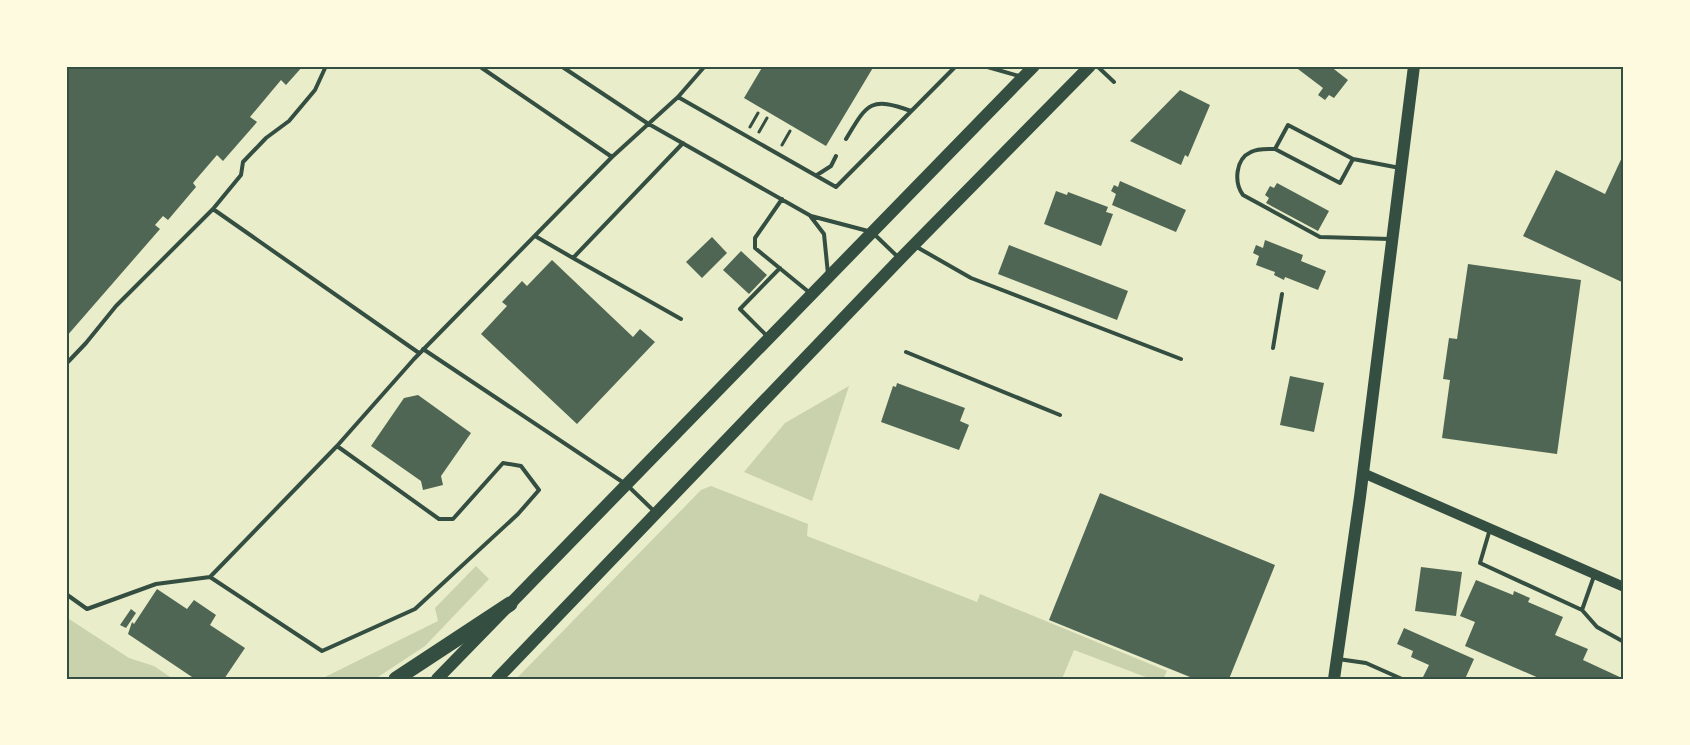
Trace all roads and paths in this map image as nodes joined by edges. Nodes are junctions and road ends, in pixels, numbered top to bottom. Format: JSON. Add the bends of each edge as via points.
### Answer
{"nodes":[{"id":1,"x":326,"y":66,"type":"edge"},
{"id":2,"x":479,"y":66,"type":"edge"},
{"id":3,"x":561,"y":66,"type":"edge"},
{"id":4,"x":705,"y":66,"type":"edge"},
{"id":5,"x":956,"y":66,"type":"edge"},
{"id":6,"x":984,"y":66,"type":"edge"},
{"id":7,"x":1034,"y":66,"type":"edge"},
{"id":8,"x":1090,"y":66,"type":"edge"},
{"id":9,"x":1097,"y":66,"type":"edge"},
{"id":10,"x":1251,"y":66,"type":"edge"},
{"id":11,"x":1266,"y":66,"type":"edge"},
{"id":12,"x":1414,"y":66,"type":"edge"},
{"id":13,"x":1023,"y":77,"type":"junction"},
{"id":14,"x":1114,"y":82,"type":"dead end"},
{"id":15,"x":678,"y":97,"type":"junction"},
{"id":16,"x":911,"y":111,"type":"junction"},
{"id":17,"x":758,"y":113,"type":"dead end"},
{"id":18,"x":767,"y":118,"type":"dead end"},
{"id":19,"x":647,"y":123,"type":"junction"},
{"id":20,"x":790,"y":131,"type":"dead end"},
{"id":21,"x":746,"y":135,"type":"junction"},
{"id":22,"x":846,"y":139,"type":"dead end"},
{"id":23,"x":755,"y":141,"type":"junction"},
{"id":24,"x":683,"y":143,"type":"junction"},
{"id":25,"x":1275,"y":149,"type":"junction"},
{"id":26,"x":777,"y":153,"type":"junction"},
{"id":27,"x":836,"y":156,"type":"dead end"},
{"id":28,"x":612,"y":157,"type":"junction"},
{"id":29,"x":1353,"y":159,"type":"junction"},
{"id":30,"x":1401,"y":168,"type":"junction"},
{"id":31,"x":817,"y":176,"type":"junction"},
{"id":32,"x":782,"y":199,"type":"junction"},
{"id":33,"x":213,"y":209,"type":"junction"},
{"id":34,"x":811,"y":216,"type":"junction"},
{"id":35,"x":873,"y":233,"type":"junction"},
{"id":36,"x":535,"y":236,"type":"junction"},
{"id":37,"x":1392,"y":239,"type":"junction"},
{"id":38,"x":914,"y":245,"type":"junction"},
{"id":39,"x":573,"y":258,"type":"junction"},
{"id":40,"x":900,"y":259,"type":"junction"},
{"id":41,"x":780,"y":268,"type":"junction"},
{"id":42,"x":828,"y":278,"type":"junction"},
{"id":43,"x":1282,"y":294,"type":"dead end"},
{"id":44,"x":811,"y":295,"type":"junction"},
{"id":45,"x":681,"y":319,"type":"dead end"},
{"id":46,"x":770,"y":338,"type":"junction"},
{"id":47,"x":1273,"y":348,"type":"dead end"},
{"id":48,"x":421,"y":351,"type":"junction"},
{"id":49,"x":906,"y":352,"type":"dead end"},
{"id":50,"x":1181,"y":359,"type":"dead end"},
{"id":51,"x":66,"y":364,"type":"edge"},
{"id":52,"x":1060,"y":415,"type":"dead end"},
{"id":53,"x":337,"y":446,"type":"junction"},
{"id":54,"x":1363,"y":473,"type":"junction"},
{"id":55,"x":627,"y":485,"type":"junction"},
{"id":56,"x":657,"y":514,"type":"junction"},
{"id":57,"x":1490,"y":528,"type":"junction"},
{"id":58,"x":1594,"y":575,"type":"junction"},
{"id":59,"x":210,"y":577,"type":"junction"},
{"id":60,"x":1624,"y":587,"type":"edge"},
{"id":61,"x":66,"y":594,"type":"edge"},
{"id":62,"x":510,"y":604,"type":"junction"},
{"id":63,"x":1582,"y":610,"type":"junction"},
{"id":64,"x":1624,"y":642,"type":"edge"},
{"id":65,"x":1338,"y":659,"type":"junction"},
{"id":66,"x":1335,"y":678,"type":"edge"},
{"id":67,"x":396,"y":679,"type":"edge"},
{"id":68,"x":437,"y":679,"type":"edge"},
{"id":69,"x":496,"y":679,"type":"edge"},
{"id":70,"x":1402,"y":679,"type":"edge"}],
"edges":[{"from":1,"to":33,"type":"lane","via":[[315,90],[289,121],[243,162],[241,175]]},
{"from":2,"to":28,"type":"lane"},
{"from":3,"to":19,"type":"lane"},
{"from":4,"to":15,"type":"lane"},
{"from":5,"to":16,"type":"lane"},
{"from":6,"to":13,"type":"lane"},
{"from":7,"to":13,"type":"main road"},
{"from":8,"to":38,"type":"main road"},
{"from":9,"to":14,"type":"lane"},
{"from":10,"to":11,"type":"lane"},
{"from":12,"to":30,"type":"main road"},
{"from":13,"to":35,"type":"main road"},
{"from":15,"to":19,"type":"lane"},
{"from":15,"to":21,"type":"lane"},
{"from":16,"to":22,"type":"lane","via":[[889,103],[870,104]]},
{"from":16,"to":31,"type":"lane","via":[[836,187]]},
{"from":17,"to":21,"type":"path"},
{"from":18,"to":23,"type":"path"},
{"from":19,"to":24,"type":"lane"},
{"from":19,"to":28,"type":"lane"},
{"from":20,"to":26,"type":"path"},
{"from":21,"to":23,"type":"lane"},
{"from":23,"to":26,"type":"lane"},
{"from":24,"to":32,"type":"lane"},
{"from":24,"to":39,"type":"lane"},
{"from":25,"to":29,"type":"lane","via":[[1288,125]]},
{"from":25,"to":29,"type":"lane","via":[[1340,183]]},
{"from":25,"to":37,"type":"lane","via":[[1248,153],[1240,163],[1236,175],[1243,195],[1320,237]]},
{"from":26,"to":31,"type":"lane"},
{"from":27,"to":31,"type":"lane","via":[[831,166]]},
{"from":28,"to":36,"type":"lane"},
{"from":29,"to":30,"type":"lane"},
{"from":30,"to":37,"type":"main road"},
{"from":32,"to":34,"type":"lane"},
{"from":32,"to":41,"type":"lane","via":[[755,238],[755,248]]},
{"from":33,"to":48,"type":"lane"},
{"from":33,"to":51,"type":"lane","via":[[116,306]]},
{"from":34,"to":35,"type":"lane"},
{"from":34,"to":42,"type":"lane","via":[[824,234]]},
{"from":35,"to":40,"type":"lane"},
{"from":35,"to":42,"type":"main road"},
{"from":36,"to":39,"type":"lane"},
{"from":36,"to":48,"type":"lane"},
{"from":37,"to":54,"type":"main road"},
{"from":38,"to":40,"type":"main road"},
{"from":38,"to":50,"type":"lane","via":[[971,278]]},
{"from":39,"to":45,"type":"lane"},
{"from":40,"to":56,"type":"main road"},
{"from":41,"to":44,"type":"lane"},
{"from":41,"to":46,"type":"lane","via":[[740,309]]},
{"from":42,"to":44,"type":"main road"},
{"from":43,"to":47,"type":"lane"},
{"from":44,"to":46,"type":"main road"},
{"from":46,"to":55,"type":"main road"},
{"from":48,"to":53,"type":"lane"},
{"from":48,"to":55,"type":"lane"},
{"from":49,"to":52,"type":"lane"},
{"from":53,"to":59,"type":"lane"},
{"from":53,"to":59,"type":"lane","via":[[439,519],[453,519],[503,464],[521,466],[539,490],[415,609],[322,651]]},
{"from":54,"to":57,"type":"street"},
{"from":54,"to":65,"type":"main road"},
{"from":55,"to":56,"type":"lane"},
{"from":55,"to":62,"type":"main road"},
{"from":56,"to":69,"type":"main road"},
{"from":57,"to":58,"type":"street"},
{"from":57,"to":63,"type":"lane","via":[[1479,563]]},
{"from":58,"to":60,"type":"street"},
{"from":58,"to":63,"type":"lane"},
{"from":59,"to":61,"type":"lane","via":[[156,584],[87,609]]},
{"from":62,"to":67,"type":"highway"},
{"from":62,"to":68,"type":"main road"},
{"from":63,"to":64,"type":"lane","via":[[1597,627]]},
{"from":65,"to":66,"type":"main road"},
{"from":65,"to":70,"type":"lane","via":[[1366,663]]}]}
